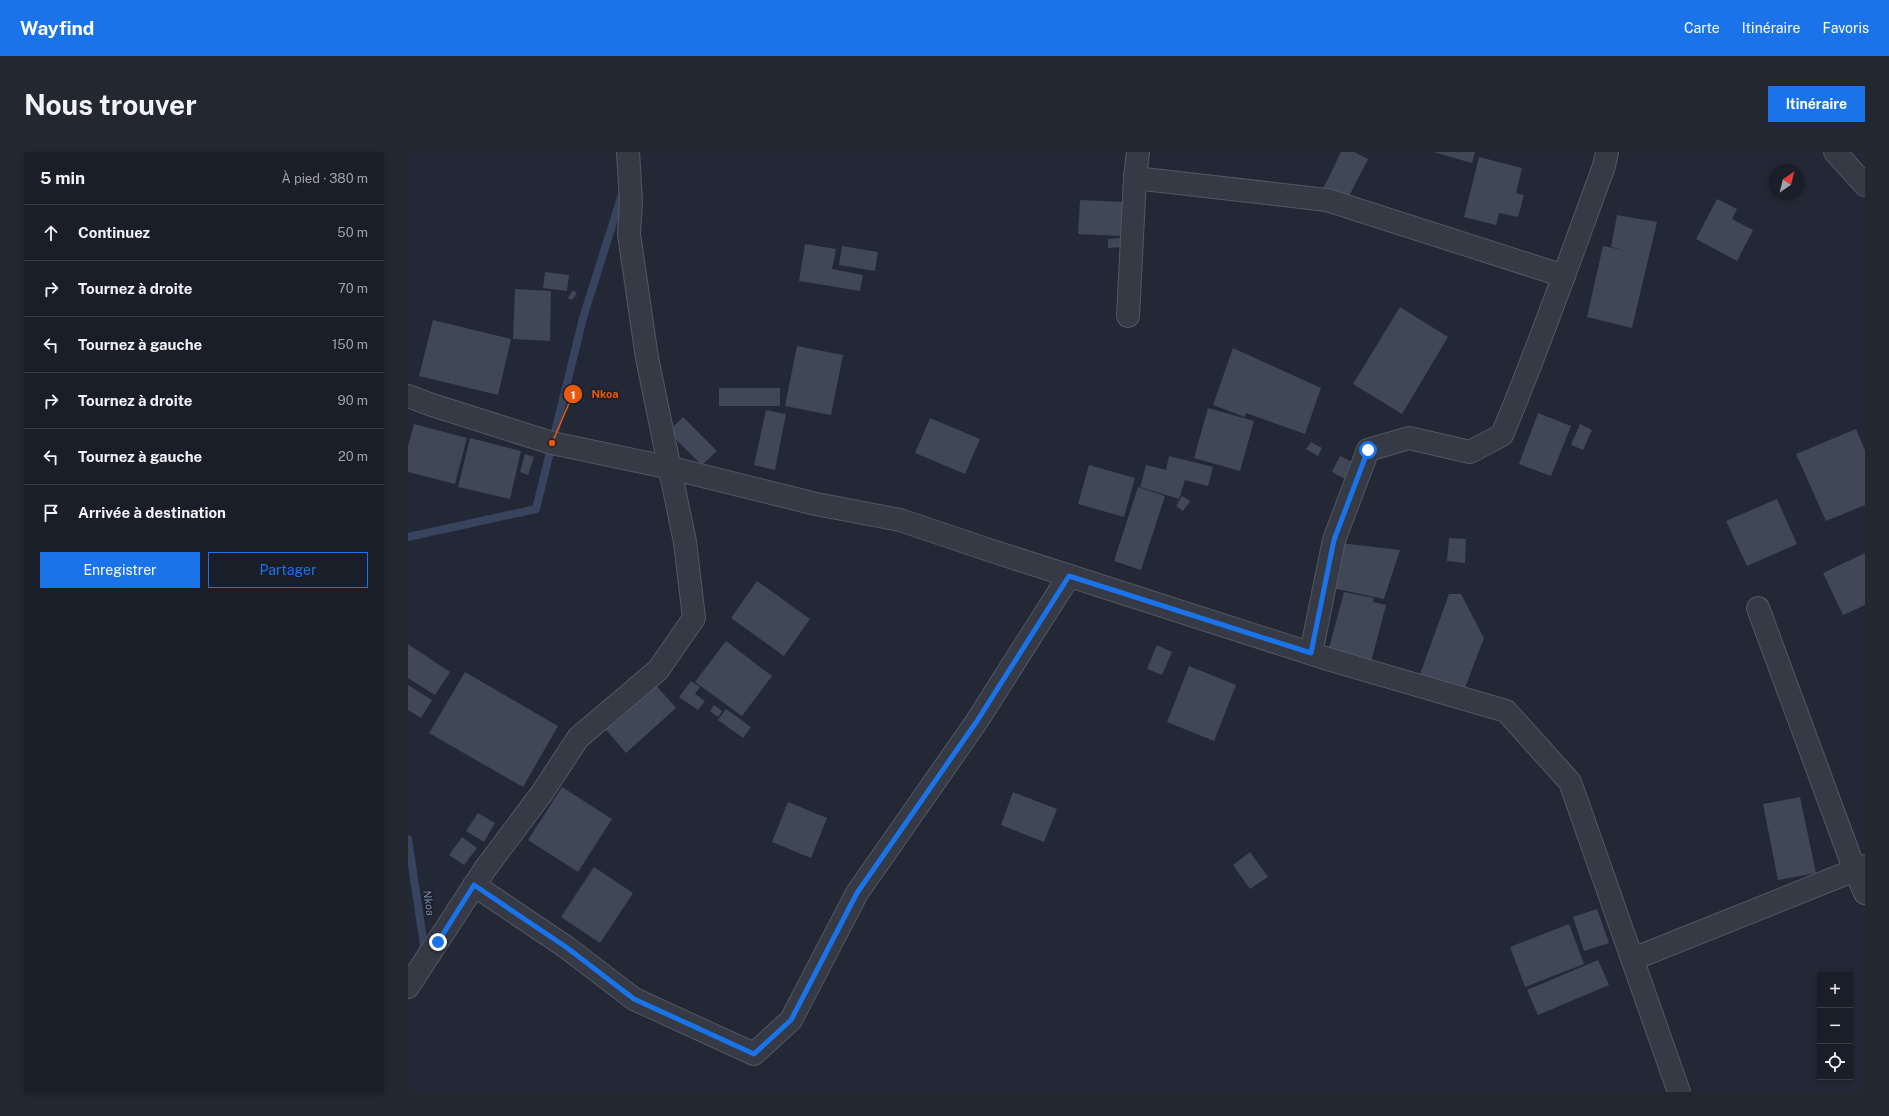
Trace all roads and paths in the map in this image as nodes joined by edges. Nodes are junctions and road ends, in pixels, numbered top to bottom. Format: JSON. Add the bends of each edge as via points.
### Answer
{"nodes":[{"id":1,"x":628,"y":152,"type":"edge"},
{"id":2,"x":1138,"y":152,"type":"edge"},
{"id":3,"x":1607,"y":152,"type":"edge"},
{"id":4,"x":1835,"y":152,"type":"edge"},
{"id":5,"x":1135,"y":178,"type":"junction"},
{"id":6,"x":1865,"y":185,"type":"edge"},
{"id":7,"x":1564,"y":276,"type":"junction"},
{"id":8,"x":1128,"y":316,"type":"dead end"},
{"id":9,"x":408,"y":396,"type":"edge"},
{"id":10,"x":671,"y":468,"type":"junction"},
{"id":11,"x":1069,"y":576,"type":"junction"},
{"id":12,"x":1758,"y":608,"type":"dead end"},
{"id":13,"x":1311,"y":653,"type":"junction"},
{"id":14,"x":1860,"y":868,"type":"edge"},
{"id":15,"x":474,"y":885,"type":"junction"},
{"id":16,"x":1865,"y":893,"type":"edge"},
{"id":17,"x":1633,"y":959,"type":"junction"},
{"id":18,"x":408,"y":987,"type":"edge"},
{"id":19,"x":1679,"y":1092,"type":"edge"}],
"edges":[{"from":1,"to":10,"type":"street","via":[[631,201],[629,234],[647,358]]},
{"from":2,"to":5,"type":"street"},
{"from":3,"to":7,"type":"street"},
{"from":4,"to":6,"type":"street"},
{"from":5,"to":7,"type":"street","via":[[1327,200]]},
{"from":5,"to":8,"type":"street"},
{"from":7,"to":13,"type":"street","via":[[1502,435],[1470,452],[1409,438],[1368,450],[1334,540]]},
{"from":9,"to":10,"type":"street","via":[[552,442]]},
{"from":10,"to":11,"type":"street","via":[[816,504],[900,520]]},
{"from":10,"to":15,"type":"street","via":[[685,542],[694,618],[658,670],[578,738],[542,793]]},
{"from":11,"to":13,"type":"street"},
{"from":11,"to":15,"type":"street","via":[[977,721],[857,893],[791,1020],[754,1054],[634,999],[566,947]]},
{"from":12,"to":14,"type":"street"},
{"from":13,"to":17,"type":"street","via":[[1506,711],[1570,782]]},
{"from":14,"to":16,"type":"street"},
{"from":14,"to":17,"type":"street"},
{"from":15,"to":18,"type":"street"},
{"from":17,"to":19,"type":"street"}]}
